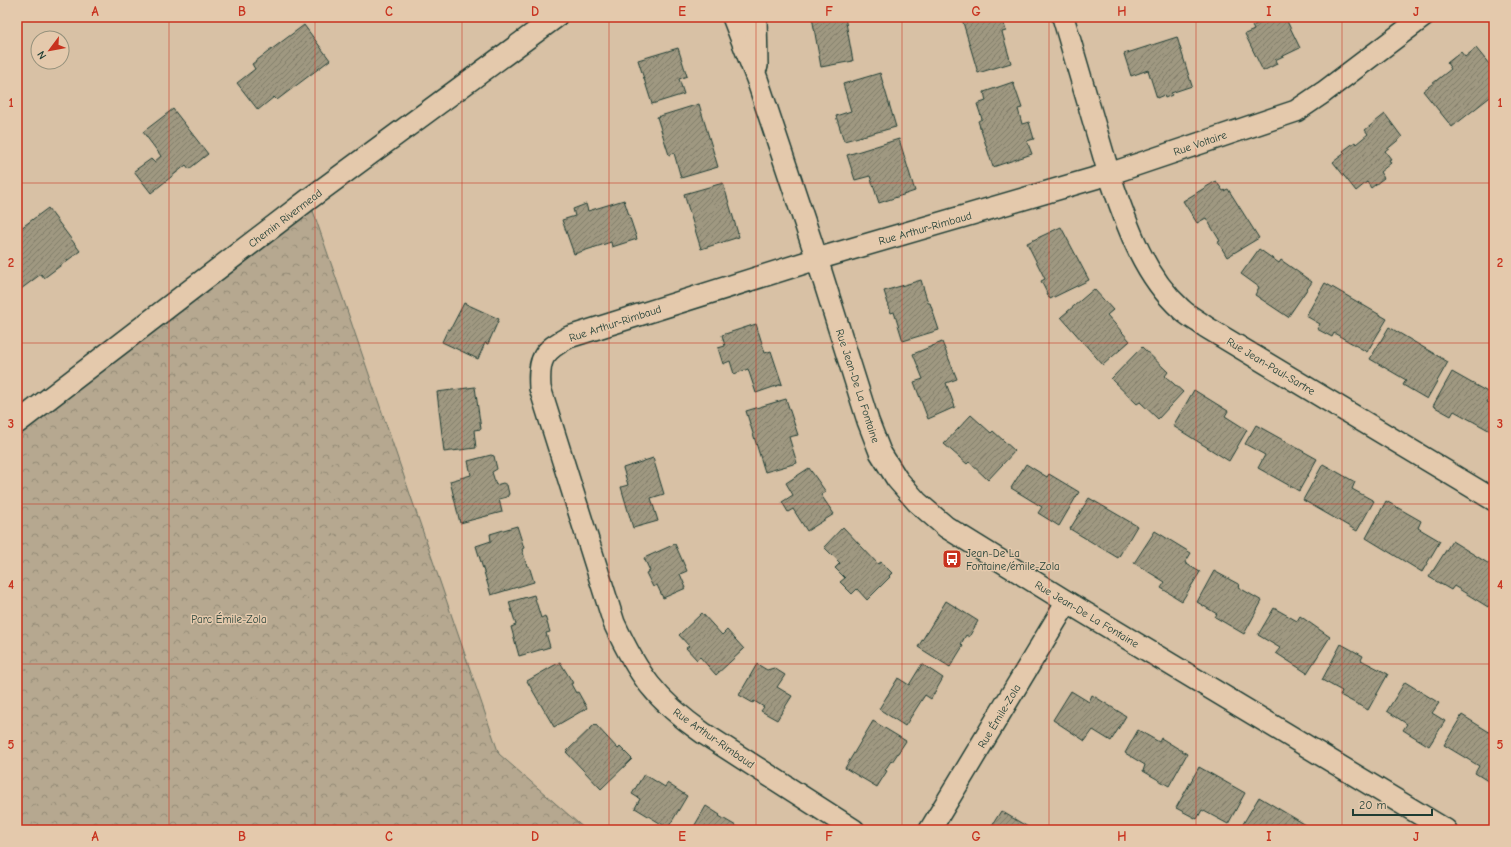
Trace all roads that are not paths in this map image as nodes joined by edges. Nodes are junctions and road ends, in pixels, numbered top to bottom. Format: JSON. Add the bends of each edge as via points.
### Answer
{"nodes":[{"id":1,"x":556,"y":17,"type":"edge"},
{"id":2,"x":566,"y":17,"type":"edge"},
{"id":3,"x":732,"y":17,"type":"edge"},
{"id":4,"x":746,"y":17,"type":"edge"},
{"id":5,"x":756,"y":17,"type":"edge"},
{"id":6,"x":1063,"y":17,"type":"edge"},
{"id":7,"x":1423,"y":17,"type":"edge"},
{"id":8,"x":536,"y":32,"type":"junction"},
{"id":9,"x":757,"y":79,"type":"junction"},
{"id":10,"x":1108,"y":174,"type":"junction"},
{"id":11,"x":817,"y":259,"type":"junction"},
{"id":12,"x":17,"y":423,"type":"edge"},
{"id":13,"x":1494,"y":500,"type":"edge"},
{"id":14,"x":1067,"y":602,"type":"junction"},
{"id":15,"x":854,"y":830,"type":"edge"},
{"id":16,"x":930,"y":830,"type":"edge"},
{"id":17,"x":1446,"y":830,"type":"edge"}],
"edges":[{"from":1,"to":8,"type":"street","name":"Chemin Rivermead"},
{"from":2,"to":8,"type":"street"},
{"from":3,"to":9,"type":"street","name":"Rue Jean-De La Fontaine"},
{"from":4,"to":9,"type":"street","name":"Rue Jean-De La Fontaine"},
{"from":5,"to":9,"type":"street","name":"Rue Jean-De La Fontaine"},
{"from":6,"to":10,"type":"street"},
{"from":7,"to":10,"type":"street","name":"Rue Voltaire","via":[[1296,111]]},
{"from":8,"to":12,"type":"street","name":"Chemin Rivermead","via":[[309,199]]},
{"from":9,"to":11,"type":"street","name":"Rue Jean-De La Fontaine"},
{"from":10,"to":11,"type":"street","name":"Rue Arthur-Rimbaud"},
{"from":10,"to":13,"type":"street","name":"Rue Jean-Paul-Sartre","via":[[1132,237],[1147,267],[1181,309],[1213,331]]},
{"from":11,"to":14,"type":"street","name":"Rue Jean-De La Fontaine","via":[[868,421],[880,452],[897,478],[917,502],[946,527]]},
{"from":11,"to":15,"type":"street","name":"Rue Arthur-Rimbaud","via":[[569,337],[556,344],[543,357],[539,377],[540,388],[614,623],[627,652],[642,676],[661,699],[703,734]]},
{"from":14,"to":16,"type":"street","name":"Rue Émile-Zola"},
{"from":14,"to":17,"type":"street","name":"Rue Jean-De La Fontaine"}]}
